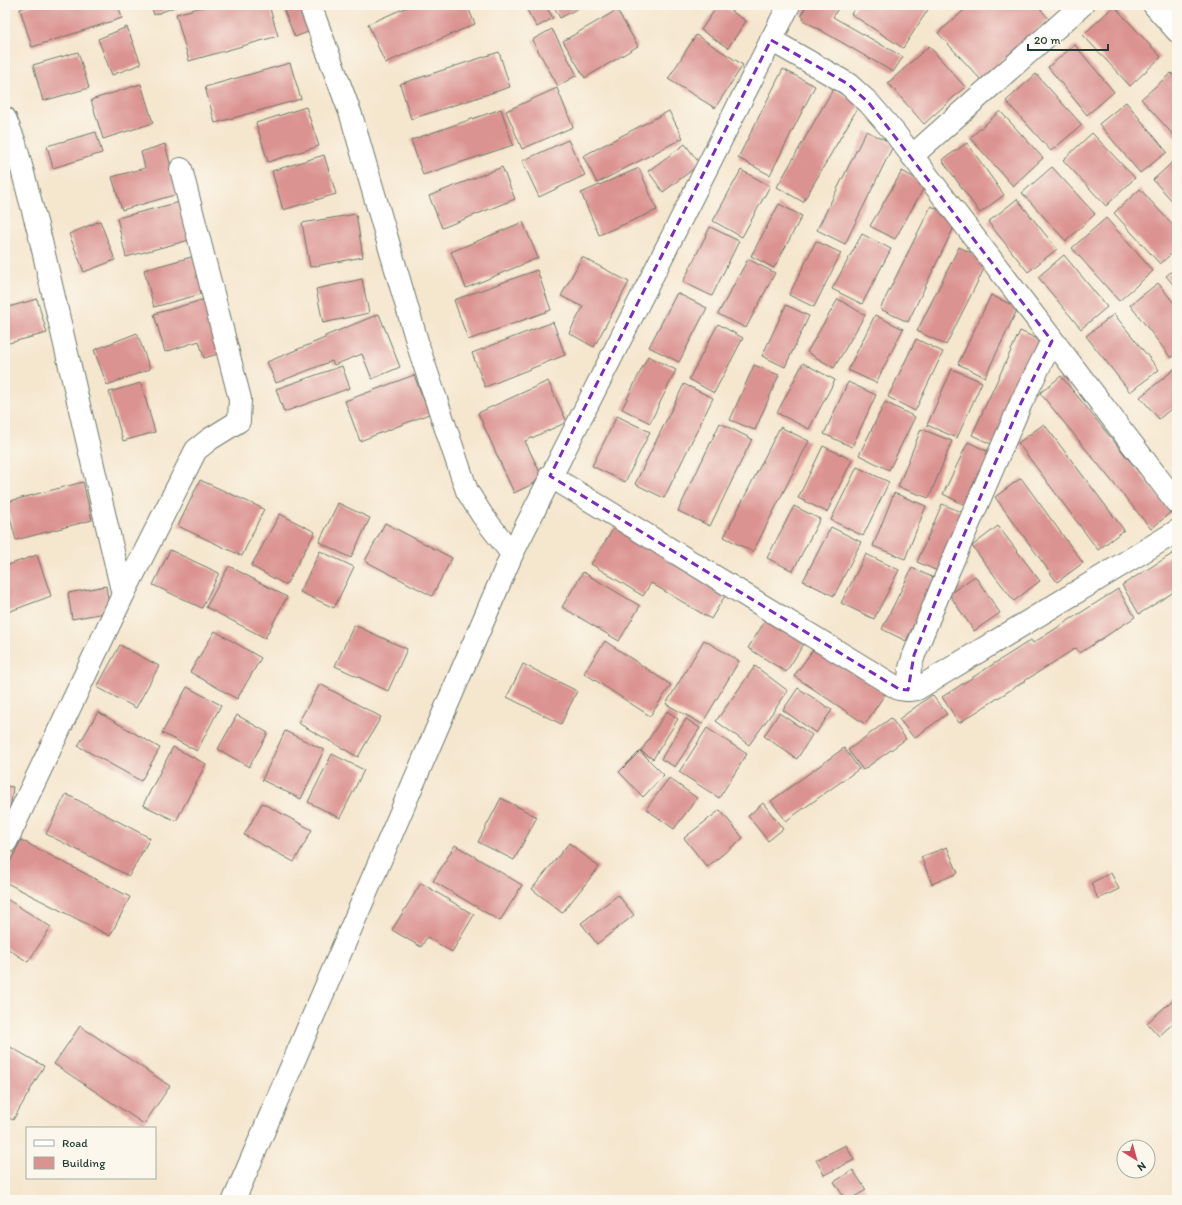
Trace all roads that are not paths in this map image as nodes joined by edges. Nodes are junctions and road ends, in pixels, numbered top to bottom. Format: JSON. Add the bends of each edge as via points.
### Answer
{"nodes":[{"id":1,"x":310,"y":5,"type":"edge"},
{"id":2,"x":789,"y":5,"type":"edge"},
{"id":3,"x":1082,"y":5,"type":"edge"},
{"id":4,"x":1154,"y":5,"type":"edge"},
{"id":5,"x":1177,"y":31,"type":"edge"},
{"id":6,"x":771,"y":40,"type":"junction"},
{"id":7,"x":5,"y":118,"type":"edge"},
{"id":8,"x":912,"y":156,"type":"junction"},
{"id":9,"x":181,"y":169,"type":"dead end"},
{"id":10,"x":1052,"y":341,"type":"junction"},
{"id":11,"x":550,"y":476,"type":"junction"},
{"id":12,"x":1177,"y":503,"type":"edge"},
{"id":13,"x":1177,"y":531,"type":"edge"},
{"id":14,"x":512,"y":554,"type":"junction"},
{"id":15,"x":123,"y":595,"type":"junction"},
{"id":16,"x":908,"y":690,"type":"junction"},
{"id":17,"x":6,"y":842,"type":"dead end"},
{"id":18,"x":234,"y":1200,"type":"edge"}],
"edges":[{"from":1,"to":14,"type":"street","via":[[351,115],[421,354],[467,491]]},
{"from":2,"to":6,"type":"street"},
{"from":3,"to":8,"type":"street"},
{"from":4,"to":5,"type":"street"},
{"from":6,"to":8,"type":"street","via":[[848,84],[869,103]]},
{"from":6,"to":11,"type":"street"},
{"from":7,"to":15,"type":"street","via":[[15,143],[40,238]]},
{"from":8,"to":10,"type":"street"},
{"from":9,"to":15,"type":"street","via":[[240,399],[239,421],[196,450]]},
{"from":10,"to":12,"type":"street"},
{"from":10,"to":16,"type":"street","via":[[1021,403],[941,588],[914,655]]},
{"from":11,"to":14,"type":"street"},
{"from":11,"to":16,"type":"street","via":[[892,684]]},
{"from":13,"to":16,"type":"street","via":[[917,689]]},
{"from":14,"to":18,"type":"street"},
{"from":15,"to":17,"type":"street"}]}
